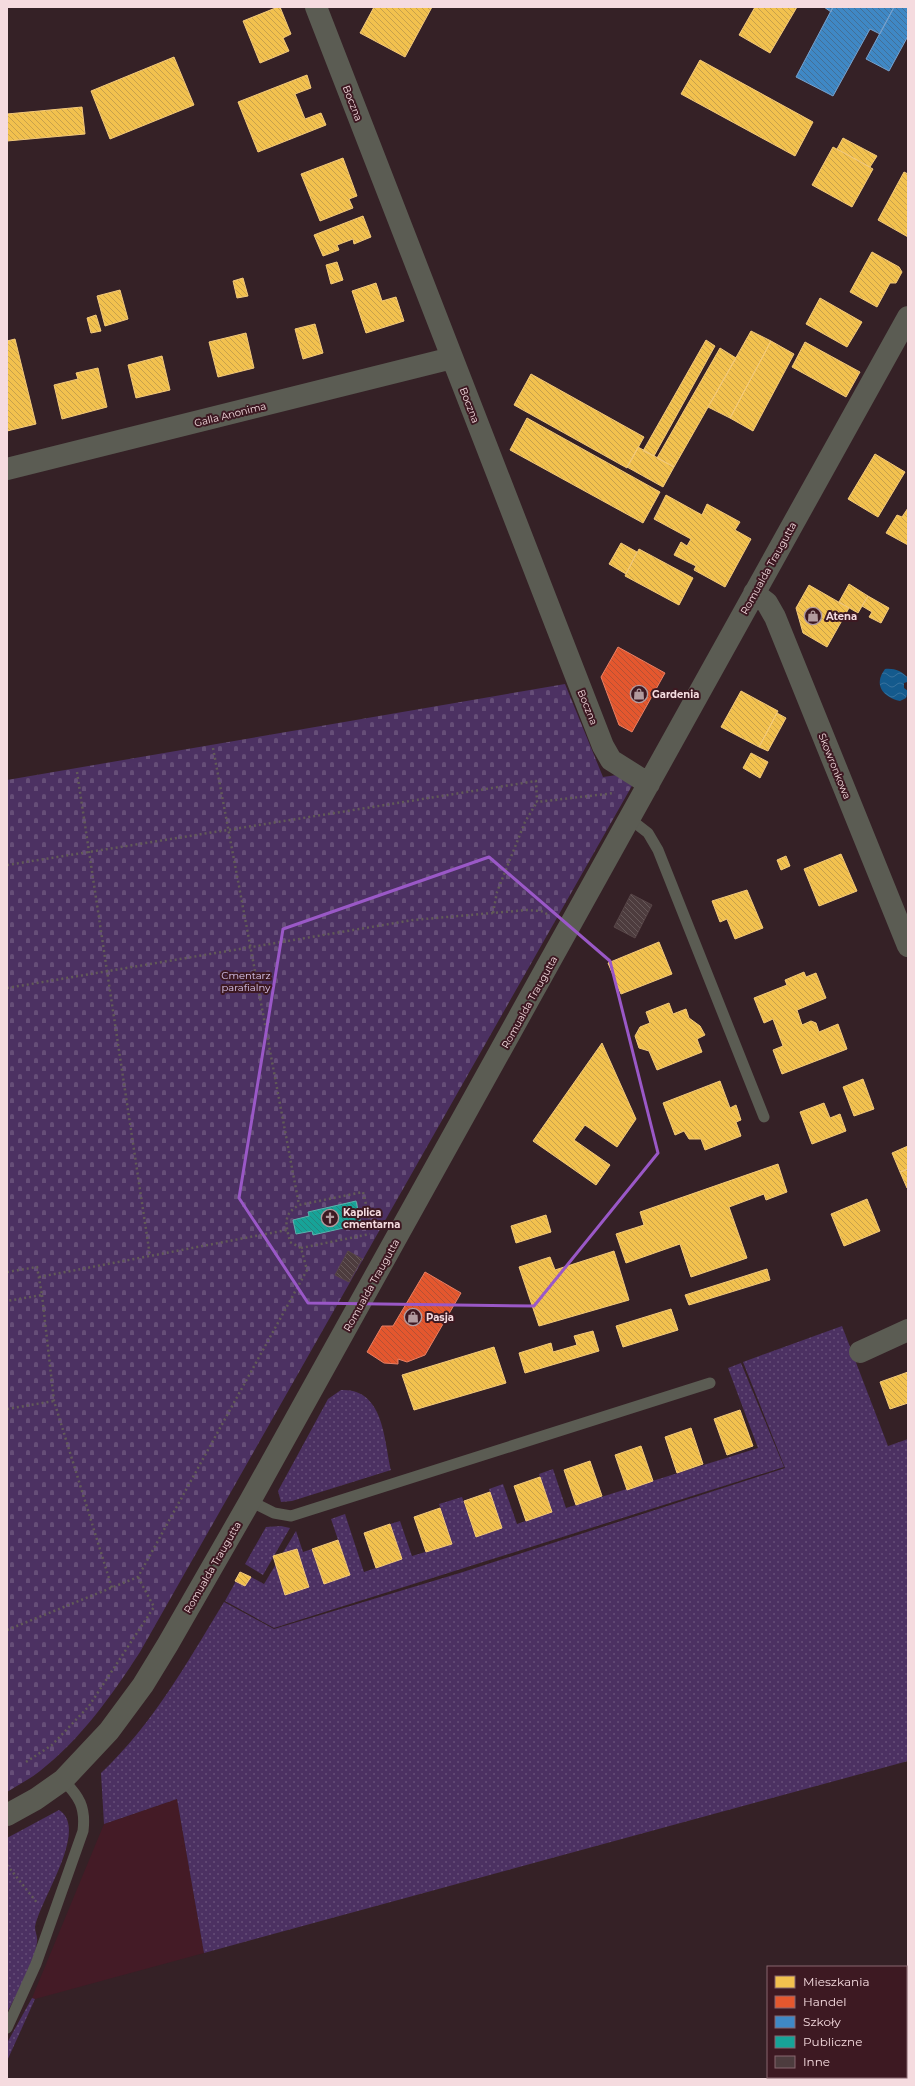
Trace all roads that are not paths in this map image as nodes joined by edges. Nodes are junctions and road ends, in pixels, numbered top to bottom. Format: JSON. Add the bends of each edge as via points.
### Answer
{"nodes":[{"id":1,"x":316,"y":7,"type":"edge"},
{"id":2,"x":908,"y":317,"type":"edge"},
{"id":3,"x":452,"y":358,"type":"junction"},
{"id":4,"x":7,"y":469,"type":"edge"},
{"id":5,"x":754,"y":593,"type":"junction"},
{"id":6,"x":649,"y":784,"type":"junction"},
{"id":7,"x":630,"y":819,"type":"junction"},
{"id":8,"x":908,"y":946,"type":"edge"},
{"id":9,"x":764,"y":1117,"type":"dead end"},
{"id":10,"x":908,"y":1330,"type":"edge"},
{"id":11,"x":860,"y":1352,"type":"dead end"},
{"id":12,"x":710,"y":1383,"type":"dead end"},
{"id":13,"x":250,"y":1501,"type":"junction"},
{"id":14,"x":63,"y":1780,"type":"junction"},
{"id":15,"x":7,"y":1815,"type":"edge"},
{"id":16,"x":7,"y":2028,"type":"edge"}],
"edges":[{"from":1,"to":3,"type":"street","name":"Boczna"},
{"from":2,"to":5,"type":"street","name":"Romualda Traugutta"},
{"from":3,"to":4,"type":"street","name":"Galla Anonima"},
{"from":3,"to":6,"type":"street","name":"Boczna","via":[[603,746],[611,760]]},
{"from":5,"to":6,"type":"street","name":"Romualda Traugutta"},
{"from":5,"to":8,"type":"street","name":"Skowronkowa","via":[[767,602],[775,617]]},
{"from":6,"to":7,"type":"street","name":"Romualda Traugutta"},
{"from":7,"to":9,"type":"lane","via":[[648,833],[658,850]]},
{"from":7,"to":13,"type":"street","name":"Romualda Traugutta"},
{"from":10,"to":11,"type":"street"},
{"from":12,"to":13,"type":"lane","via":[[291,1516],[274,1513]]},
{"from":13,"to":14,"type":"street","name":"Romualda Traugutta","via":[[143,1685],[109,1732]]},
{"from":14,"to":15,"type":"street","name":"Romualda Traugutta"},
{"from":14,"to":16,"type":"lane","via":[[79,1798],[85,1818],[79,1844],[36,1964]]}]}
